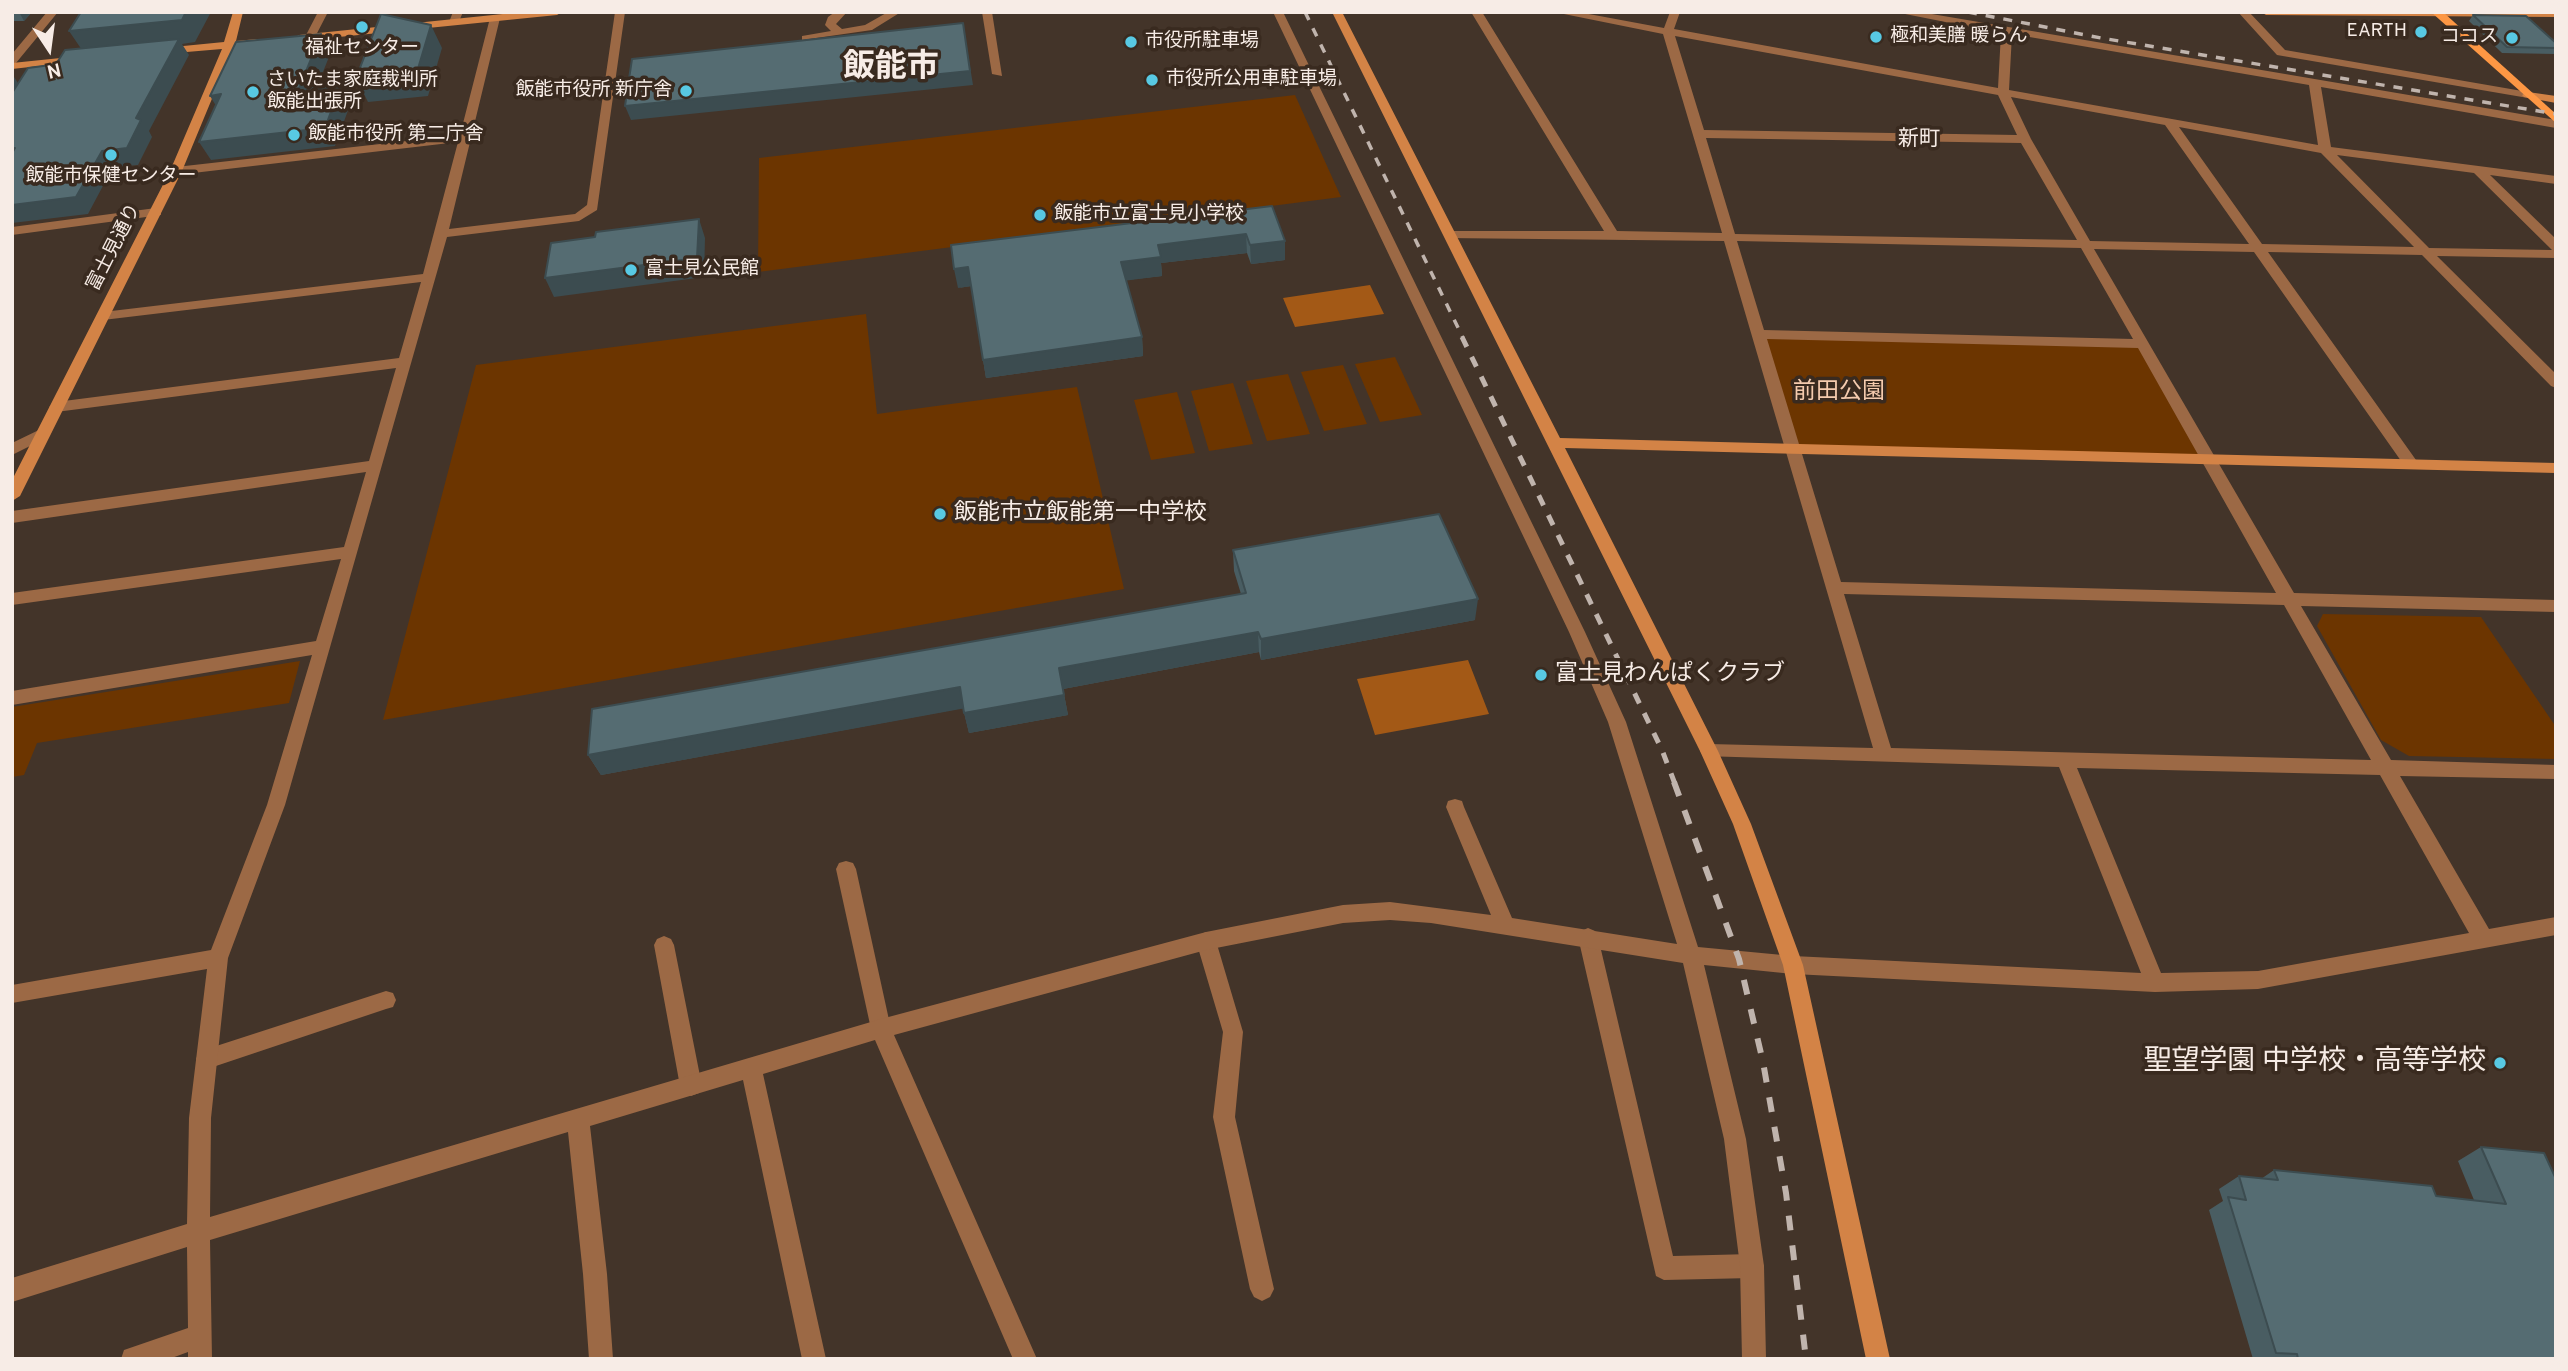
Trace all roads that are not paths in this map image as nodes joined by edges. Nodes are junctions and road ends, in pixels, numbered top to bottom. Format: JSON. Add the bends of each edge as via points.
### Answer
{"nodes":[{"id":1,"x":52,"y":12,"type":"edge"},
{"id":2,"x":238,"y":12,"type":"edge"},
{"id":3,"x":323,"y":12,"type":"edge"},
{"id":4,"x":557,"y":12,"type":"edge"},
{"id":5,"x":620,"y":12,"type":"edge"},
{"id":6,"x":842,"y":12,"type":"edge"},
{"id":7,"x":896,"y":12,"type":"edge"},
{"id":8,"x":987,"y":12,"type":"edge"},
{"id":9,"x":1278,"y":12,"type":"edge"},
{"id":10,"x":1337,"y":12,"type":"edge"},
{"id":11,"x":1476,"y":12,"type":"edge"},
{"id":12,"x":1559,"y":12,"type":"edge"},
{"id":13,"x":1675,"y":12,"type":"edge"},
{"id":14,"x":1900,"y":12,"type":"edge"},
{"id":15,"x":2243,"y":12,"type":"edge"},
{"id":16,"x":2266,"y":12,"type":"edge"},
{"id":17,"x":2288,"y":12,"type":"edge"},
{"id":18,"x":2437,"y":13,"type":"edge"},
{"id":19,"x":2556,"y":14,"type":"edge"},
{"id":20,"x":456,"y":17,"type":"edge"},
{"id":21,"x":495,"y":18,"type":"junction"},
{"id":22,"x":2007,"y":30,"type":"junction"},
{"id":23,"x":1668,"y":31,"type":"junction"},
{"id":24,"x":840,"y":33,"type":"junction"},
{"id":25,"x":310,"y":37,"type":"junction"},
{"id":26,"x":806,"y":38,"type":"edge"},
{"id":27,"x":283,"y":39,"type":"edge"},
{"id":28,"x":269,"y":41,"type":"edge"},
{"id":29,"x":229,"y":45,"type":"junction"},
{"id":30,"x":149,"y":52,"type":"edge"},
{"id":31,"x":96,"y":58,"type":"edge"},
{"id":32,"x":12,"y":61,"type":"edge"},
{"id":33,"x":12,"y":66,"type":"edge"},
{"id":34,"x":998,"y":74,"type":"dead end"},
{"id":35,"x":2315,"y":84,"type":"junction"},
{"id":36,"x":2003,"y":92,"type":"junction"},
{"id":37,"x":2528,"y":95,"type":"junction"},
{"id":38,"x":2556,"y":100,"type":"edge"},
{"id":39,"x":2169,"y":122,"type":"junction"},
{"id":40,"x":2556,"y":122,"type":"edge"},
{"id":41,"x":1699,"y":134,"type":"junction"},
{"id":42,"x":465,"y":138,"type":"junction"},
{"id":43,"x":2025,"y":139,"type":"junction"},
{"id":44,"x":2325,"y":150,"type":"junction"},
{"id":45,"x":176,"y":171,"type":"junction"},
{"id":46,"x":2479,"y":171,"type":"junction"},
{"id":47,"x":2556,"y":180,"type":"edge"},
{"id":48,"x":156,"y":212,"type":"junction"},
{"id":49,"x":12,"y":230,"type":"edge"},
{"id":50,"x":442,"y":234,"type":"junction"},
{"id":51,"x":1451,"y":235,"type":"junction"},
{"id":52,"x":1613,"y":235,"type":"junction"},
{"id":53,"x":1730,"y":237,"type":"junction"},
{"id":54,"x":2085,"y":244,"type":"junction"},
{"id":55,"x":2258,"y":247,"type":"junction"},
{"id":56,"x":2556,"y":247,"type":"edge"},
{"id":57,"x":2423,"y":251,"type":"junction"},
{"id":58,"x":2556,"y":254,"type":"edge"},
{"id":59,"x":429,"y":276,"type":"junction"},
{"id":60,"x":103,"y":316,"type":"junction"},
{"id":61,"x":1758,"y":334,"type":"junction"},
{"id":62,"x":2143,"y":344,"type":"junction"},
{"id":63,"x":405,"y":362,"type":"junction"},
{"id":64,"x":2556,"y":383,"type":"edge"},
{"id":65,"x":57,"y":407,"type":"junction"},
{"id":66,"x":43,"y":433,"type":"junction"},
{"id":67,"x":1555,"y":443,"type":"junction"},
{"id":68,"x":1793,"y":449,"type":"junction"},
{"id":69,"x":12,"y":450,"type":"edge"},
{"id":70,"x":2209,"y":459,"type":"junction"},
{"id":71,"x":2411,"y":464,"type":"junction"},
{"id":72,"x":376,"y":465,"type":"junction"},
{"id":73,"x":2556,"y":468,"type":"edge"},
{"id":74,"x":12,"y":496,"type":"edge"},
{"id":75,"x":12,"y":517,"type":"edge"},
{"id":76,"x":351,"y":551,"type":"junction"},
{"id":77,"x":1835,"y":588,"type":"junction"},
{"id":78,"x":12,"y":599,"type":"edge"},
{"id":79,"x":2289,"y":599,"type":"junction"},
{"id":80,"x":2556,"y":606,"type":"edge"},
{"id":81,"x":322,"y":647,"type":"junction"},
{"id":82,"x":12,"y":698,"type":"edge"},
{"id":83,"x":1709,"y":751,"type":"junction"},
{"id":84,"x":1884,"y":755,"type":"junction"},
{"id":85,"x":2066,"y":760,"type":"junction"},
{"id":86,"x":2386,"y":768,"type":"junction"},
{"id":87,"x":2556,"y":772,"type":"edge"},
{"id":88,"x":1455,"y":807,"type":"dead end"},
{"id":89,"x":846,"y":869,"type":"dead end"},
{"id":90,"x":1505,"y":925,"type":"junction"},
{"id":91,"x":2556,"y":926,"type":"edge"},
{"id":92,"x":1588,"y":937,"type":"junction"},
{"id":93,"x":1206,"y":940,"type":"junction"},
{"id":94,"x":2484,"y":940,"type":"junction"},
{"id":95,"x":664,"y":945,"type":"dead end"},
{"id":96,"x":1690,"y":956,"type":"junction"},
{"id":97,"x":218,"y":958,"type":"junction"},
{"id":98,"x":1793,"y":965,"type":"junction"},
{"id":99,"x":2154,"y":984,"type":"junction"},
{"id":100,"x":12,"y":994,"type":"edge"},
{"id":101,"x":386,"y":1000,"type":"dead end"},
{"id":102,"x":881,"y":1029,"type":"junction"},
{"id":103,"x":207,"y":1059,"type":"junction"},
{"id":104,"x":751,"y":1068,"type":"junction"},
{"id":105,"x":691,"y":1086,"type":"junction"},
{"id":106,"x":578,"y":1120,"type":"junction"},
{"id":107,"x":198,"y":1231,"type":"junction"},
{"id":108,"x":1752,"y":1266,"type":"junction"},
{"id":109,"x":1262,"y":1289,"type":"dead end"},
{"id":110,"x":12,"y":1290,"type":"edge"},
{"id":111,"x":200,"y":1347,"type":"edge"},
{"id":112,"x":133,"y":1359,"type":"edge"},
{"id":113,"x":601,"y":1359,"type":"edge"},
{"id":114,"x":814,"y":1359,"type":"edge"},
{"id":115,"x":1025,"y":1359,"type":"edge"},
{"id":116,"x":1754,"y":1359,"type":"edge"},
{"id":117,"x":1878,"y":1359,"type":"edge"}],
"edges":[{"from":1,"to":32,"type":"street"},
{"from":2,"to":29,"type":"street","name":"富士見通り"},
{"from":3,"to":25,"type":"street"},
{"from":4,"to":21,"type":"street"},
{"from":5,"to":50,"type":"street","via":[[593,207],[579,218]]},
{"from":6,"to":24,"type":"street","via":[[830,25]]},
{"from":7,"to":24,"type":"street","via":[[868,28]]},
{"from":8,"to":34,"type":"street"},
{"from":9,"to":96,"type":"street","via":[[1611,709]]},
{"from":10,"to":51,"type":"street"},
{"from":11,"to":52,"type":"street"},
{"from":12,"to":23,"type":"street"},
{"from":13,"to":23,"type":"street"},
{"from":14,"to":22,"type":"street"},
{"from":15,"to":37,"type":"street","via":[[2281,53]]},
{"from":16,"to":17,"type":"street"},
{"from":17,"to":18,"type":"street"},
{"from":18,"to":19,"type":"street"},
{"from":18,"to":37,"type":"main road"},
{"from":20,"to":21,"type":"street"},
{"from":20,"to":25,"type":"street"},
{"from":21,"to":42,"type":"street"},
{"from":22,"to":35,"type":"street"},
{"from":22,"to":36,"type":"street"},
{"from":23,"to":36,"type":"street"},
{"from":23,"to":41,"type":"street"},
{"from":24,"to":26,"type":"street"},
{"from":25,"to":27,"type":"street"},
{"from":28,"to":29,"type":"street"},
{"from":29,"to":30,"type":"street"},
{"from":29,"to":45,"type":"street","name":"富士見通り"},
{"from":31,"to":33,"type":"street","via":[[40,68]]},
{"from":35,"to":40,"type":"street"},
{"from":35,"to":44,"type":"street"},
{"from":36,"to":39,"type":"street"},
{"from":36,"to":43,"type":"street"},
{"from":37,"to":38,"type":"street"},
{"from":37,"to":40,"type":"main road"},
{"from":39,"to":44,"type":"street"},
{"from":39,"to":55,"type":"street"},
{"from":41,"to":43,"type":"street"},
{"from":41,"to":53,"type":"street"},
{"from":42,"to":45,"type":"street"},
{"from":42,"to":50,"type":"street"},
{"from":43,"to":54,"type":"street"},
{"from":44,"to":46,"type":"street"},
{"from":44,"to":57,"type":"street"},
{"from":45,"to":48,"type":"street","name":"富士見通り"},
{"from":46,"to":47,"type":"street"},
{"from":46,"to":56,"type":"street"},
{"from":48,"to":49,"type":"street"},
{"from":48,"to":60,"type":"street","name":"富士見通り"},
{"from":50,"to":59,"type":"street"},
{"from":51,"to":52,"type":"street"},
{"from":51,"to":67,"type":"street"},
{"from":52,"to":53,"type":"street"},
{"from":53,"to":54,"type":"street"},
{"from":53,"to":61,"type":"street"},
{"from":54,"to":55,"type":"street"},
{"from":54,"to":62,"type":"street"},
{"from":55,"to":57,"type":"street"},
{"from":55,"to":71,"type":"street"},
{"from":57,"to":58,"type":"street"},
{"from":57,"to":64,"type":"street"},
{"from":59,"to":60,"type":"street"},
{"from":59,"to":63,"type":"street"},
{"from":60,"to":65,"type":"street","name":"富士見通り"},
{"from":61,"to":62,"type":"street"},
{"from":61,"to":68,"type":"street"},
{"from":62,"to":70,"type":"street"},
{"from":63,"to":65,"type":"street"},
{"from":63,"to":72,"type":"street"},
{"from":65,"to":66,"type":"street","name":"富士見通り"},
{"from":66,"to":69,"type":"street"},
{"from":66,"to":74,"type":"street","name":"富士見通り"},
{"from":67,"to":68,"type":"street"},
{"from":67,"to":83,"type":"street"},
{"from":68,"to":70,"type":"street"},
{"from":68,"to":77,"type":"street"},
{"from":70,"to":71,"type":"street"},
{"from":70,"to":79,"type":"street"},
{"from":71,"to":73,"type":"street"},
{"from":72,"to":75,"type":"street"},
{"from":72,"to":76,"type":"street"},
{"from":76,"to":78,"type":"street"},
{"from":76,"to":81,"type":"street"},
{"from":77,"to":79,"type":"street"},
{"from":77,"to":84,"type":"street"},
{"from":79,"to":80,"type":"street"},
{"from":79,"to":86,"type":"street"},
{"from":81,"to":82,"type":"street"},
{"from":81,"to":97,"type":"street","via":[[276,805]]},
{"from":83,"to":84,"type":"street"},
{"from":83,"to":98,"type":"street","via":[[1742,824]]},
{"from":84,"to":85,"type":"street"},
{"from":85,"to":86,"type":"street"},
{"from":85,"to":99,"type":"street"},
{"from":86,"to":87,"type":"street"},
{"from":86,"to":94,"type":"street"},
{"from":88,"to":90,"type":"street"},
{"from":89,"to":102,"type":"street"},
{"from":90,"to":92,"type":"street"},
{"from":90,"to":93,"type":"street","via":[[1390,911],[1343,914]]},
{"from":91,"to":94,"type":"street"},
{"from":92,"to":96,"type":"street"},
{"from":92,"to":108,"type":"street","via":[[1664,1268]]},
{"from":93,"to":102,"type":"street"},
{"from":93,"to":109,"type":"street","via":[[1233,1032],[1224,1117]]},
{"from":94,"to":99,"type":"street","via":[[2258,980]]},
{"from":95,"to":105,"type":"street"},
{"from":96,"to":98,"type":"street"},
{"from":96,"to":108,"type":"street","via":[[1734,1139]]},
{"from":97,"to":100,"type":"street"},
{"from":97,"to":103,"type":"street"},
{"from":98,"to":99,"type":"street"},
{"from":98,"to":117,"type":"street"},
{"from":101,"to":103,"type":"street"},
{"from":102,"to":104,"type":"street"},
{"from":102,"to":115,"type":"street"},
{"from":103,"to":107,"type":"street","via":[[200,1118]]},
{"from":104,"to":105,"type":"street"},
{"from":104,"to":114,"type":"street"},
{"from":105,"to":106,"type":"street"},
{"from":106,"to":107,"type":"street"},
{"from":106,"to":113,"type":"street"},
{"from":107,"to":110,"type":"street"},
{"from":107,"to":111,"type":"street"},
{"from":108,"to":116,"type":"street"},
{"from":111,"to":112,"type":"street"}]}
